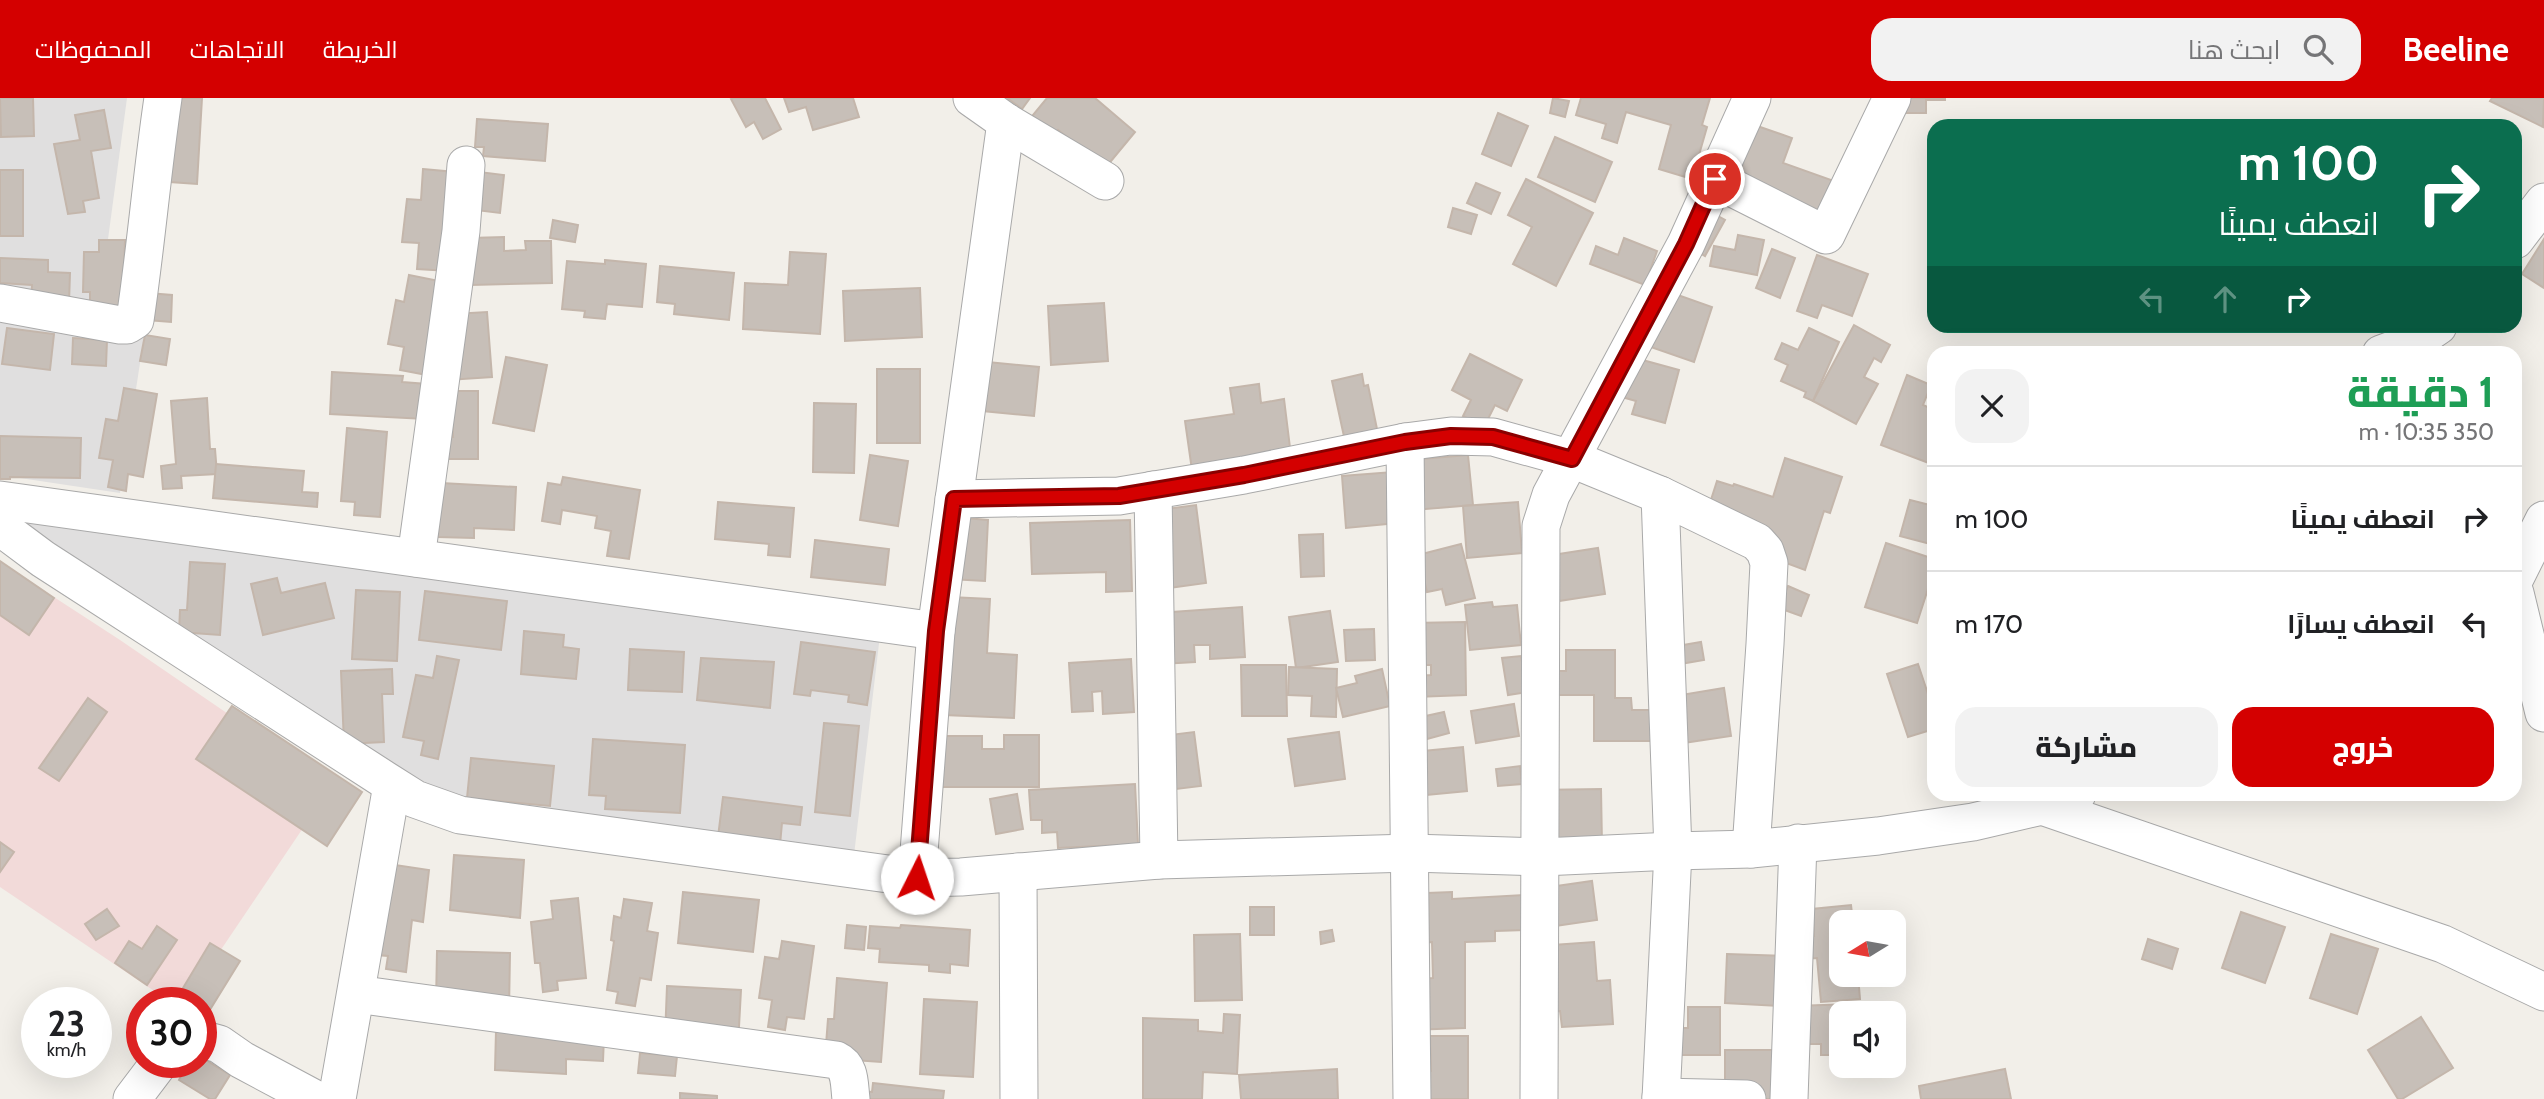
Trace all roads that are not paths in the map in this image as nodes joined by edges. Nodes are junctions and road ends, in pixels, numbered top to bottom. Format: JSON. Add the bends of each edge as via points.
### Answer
{"nodes":[{"id":1,"x":163,"y":98,"type":"edge"},
{"id":2,"x":972,"y":98,"type":"edge"},
{"id":3,"x":1752,"y":98,"type":"edge"},
{"id":4,"x":1892,"y":98,"type":"edge"},
{"id":5,"x":1006,"y":122,"type":"junction"},
{"id":6,"x":466,"y":165,"type":"dead end"},
{"id":7,"x":1715,"y":179,"type":"junction"},
{"id":8,"x":1105,"y":181,"type":"dead end"},
{"id":9,"x":2544,"y":202,"type":"edge"},
{"id":10,"x":2522,"y":231,"type":"edge"},
{"id":11,"x":0,"y":303,"type":"edge"},
{"id":12,"x":2428,"y":333,"type":"edge"},
{"id":13,"x":2403,"y":346,"type":"edge"},
{"id":14,"x":1405,"y":442,"type":"junction"},
{"id":15,"x":1572,"y":459,"type":"junction"},
{"id":16,"x":1153,"y":490,"type":"junction"},
{"id":17,"x":1660,"y":495,"type":"junction"},
{"id":18,"x":954,"y":499,"type":"junction"},
{"id":19,"x":0,"y":500,"type":"edge"},
{"id":20,"x":2544,"y":520,"type":"edge"},
{"id":21,"x":0,"y":527,"type":"edge"},
{"id":22,"x":416,"y":558,"type":"junction"},
{"id":23,"x":2522,"y":566,"type":"edge"},
{"id":24,"x":2544,"y":575,"type":"edge"},
{"id":25,"x":2522,"y":579,"type":"edge"},
{"id":26,"x":2522,"y":622,"type":"edge"},
{"id":27,"x":936,"y":631,"type":"junction"},
{"id":28,"x":2544,"y":713,"type":"edge"},
{"id":29,"x":393,"y":785,"type":"junction"},
{"id":30,"x":2057,"y":801,"type":"edge"},
{"id":31,"x":2042,"y":806,"type":"junction"},
{"id":32,"x":1983,"y":808,"type":"edge"},
{"id":33,"x":1798,"y":843,"type":"junction"},
{"id":34,"x":1751,"y":849,"type":"junction"},
{"id":35,"x":1673,"y":850,"type":"junction"},
{"id":36,"x":1411,"y":853,"type":"junction"},
{"id":37,"x":1542,"y":857,"type":"junction"},
{"id":38,"x":1159,"y":860,"type":"junction"},
{"id":39,"x":1018,"y":872,"type":"junction"},
{"id":40,"x":917,"y":878,"type":"junction"},
{"id":41,"x":2544,"y":992,"type":"edge"},
{"id":42,"x":356,"y":994,"type":"junction"},
{"id":43,"x":217,"y":1043,"type":"edge"},
{"id":44,"x":148,"y":1078,"type":"edge"},
{"id":45,"x":1661,"y":1098,"type":"edge"},
{"id":46,"x":132,"y":1099,"type":"edge"},
{"id":47,"x":315,"y":1099,"type":"edge"},
{"id":48,"x":337,"y":1099,"type":"edge"},
{"id":49,"x":851,"y":1099,"type":"edge"},
{"id":50,"x":1019,"y":1099,"type":"edge"},
{"id":51,"x":1412,"y":1099,"type":"edge"},
{"id":52,"x":1539,"y":1099,"type":"edge"},
{"id":53,"x":1747,"y":1099,"type":"edge"},
{"id":54,"x":1789,"y":1099,"type":"edge"}],
"edges":[{"from":1,"to":11,"type":"street","via":[[135,320],[120,325]]},
{"from":2,"to":5,"type":"street"},
{"from":3,"to":7,"type":"street"},
{"from":4,"to":7,"type":"street","via":[[1826,235]]},
{"from":5,"to":8,"type":"street"},
{"from":5,"to":18,"type":"street"},
{"from":6,"to":22,"type":"street","via":[[451,311]]},
{"from":7,"to":15,"type":"street","via":[[1686,244]]},
{"from":9,"to":10,"type":"street"},
{"from":12,"to":13,"type":"street"},
{"from":14,"to":15,"type":"street","via":[[1493,437]]},
{"from":14,"to":16,"type":"street"},
{"from":14,"to":36,"type":"street"},
{"from":15,"to":17,"type":"street"},
{"from":15,"to":37,"type":"street","via":[[1551,495],[1541,526]]},
{"from":16,"to":18,"type":"street","via":[[1095,497]]},
{"from":16,"to":38,"type":"street"},
{"from":17,"to":34,"type":"street","via":[[1748,536],[1765,551],[1769,563]]},
{"from":17,"to":35,"type":"street"},
{"from":18,"to":27,"type":"street"},
{"from":19,"to":22,"type":"street"},
{"from":20,"to":23,"type":"street"},
{"from":21,"to":29,"type":"street"},
{"from":22,"to":27,"type":"street"},
{"from":24,"to":25,"type":"street"},
{"from":26,"to":28,"type":"street"},
{"from":27,"to":40,"type":"street"},
{"from":29,"to":40,"type":"street","via":[[431,806],[460,814]]},
{"from":29,"to":42,"type":"street"},
{"from":30,"to":31,"type":"street"},
{"from":31,"to":32,"type":"street"},
{"from":31,"to":41,"type":"street","via":[[2443,944]]},
{"from":32,"to":33,"type":"street","via":[[1878,836]]},
{"from":33,"to":34,"type":"street"},
{"from":33,"to":54,"type":"street"},
{"from":34,"to":35,"type":"street"},
{"from":35,"to":37,"type":"street"},
{"from":35,"to":45,"type":"street"},
{"from":36,"to":37,"type":"street"},
{"from":36,"to":38,"type":"street"},
{"from":36,"to":51,"type":"street"},
{"from":37,"to":52,"type":"street"},
{"from":38,"to":39,"type":"street"},
{"from":39,"to":40,"type":"street"},
{"from":39,"to":50,"type":"street"},
{"from":42,"to":48,"type":"street"},
{"from":42,"to":49,"type":"street","via":[[836,1060],[847,1071]]},
{"from":43,"to":47,"type":"street"},
{"from":44,"to":46,"type":"street"},
{"from":45,"to":53,"type":"street"}]}
